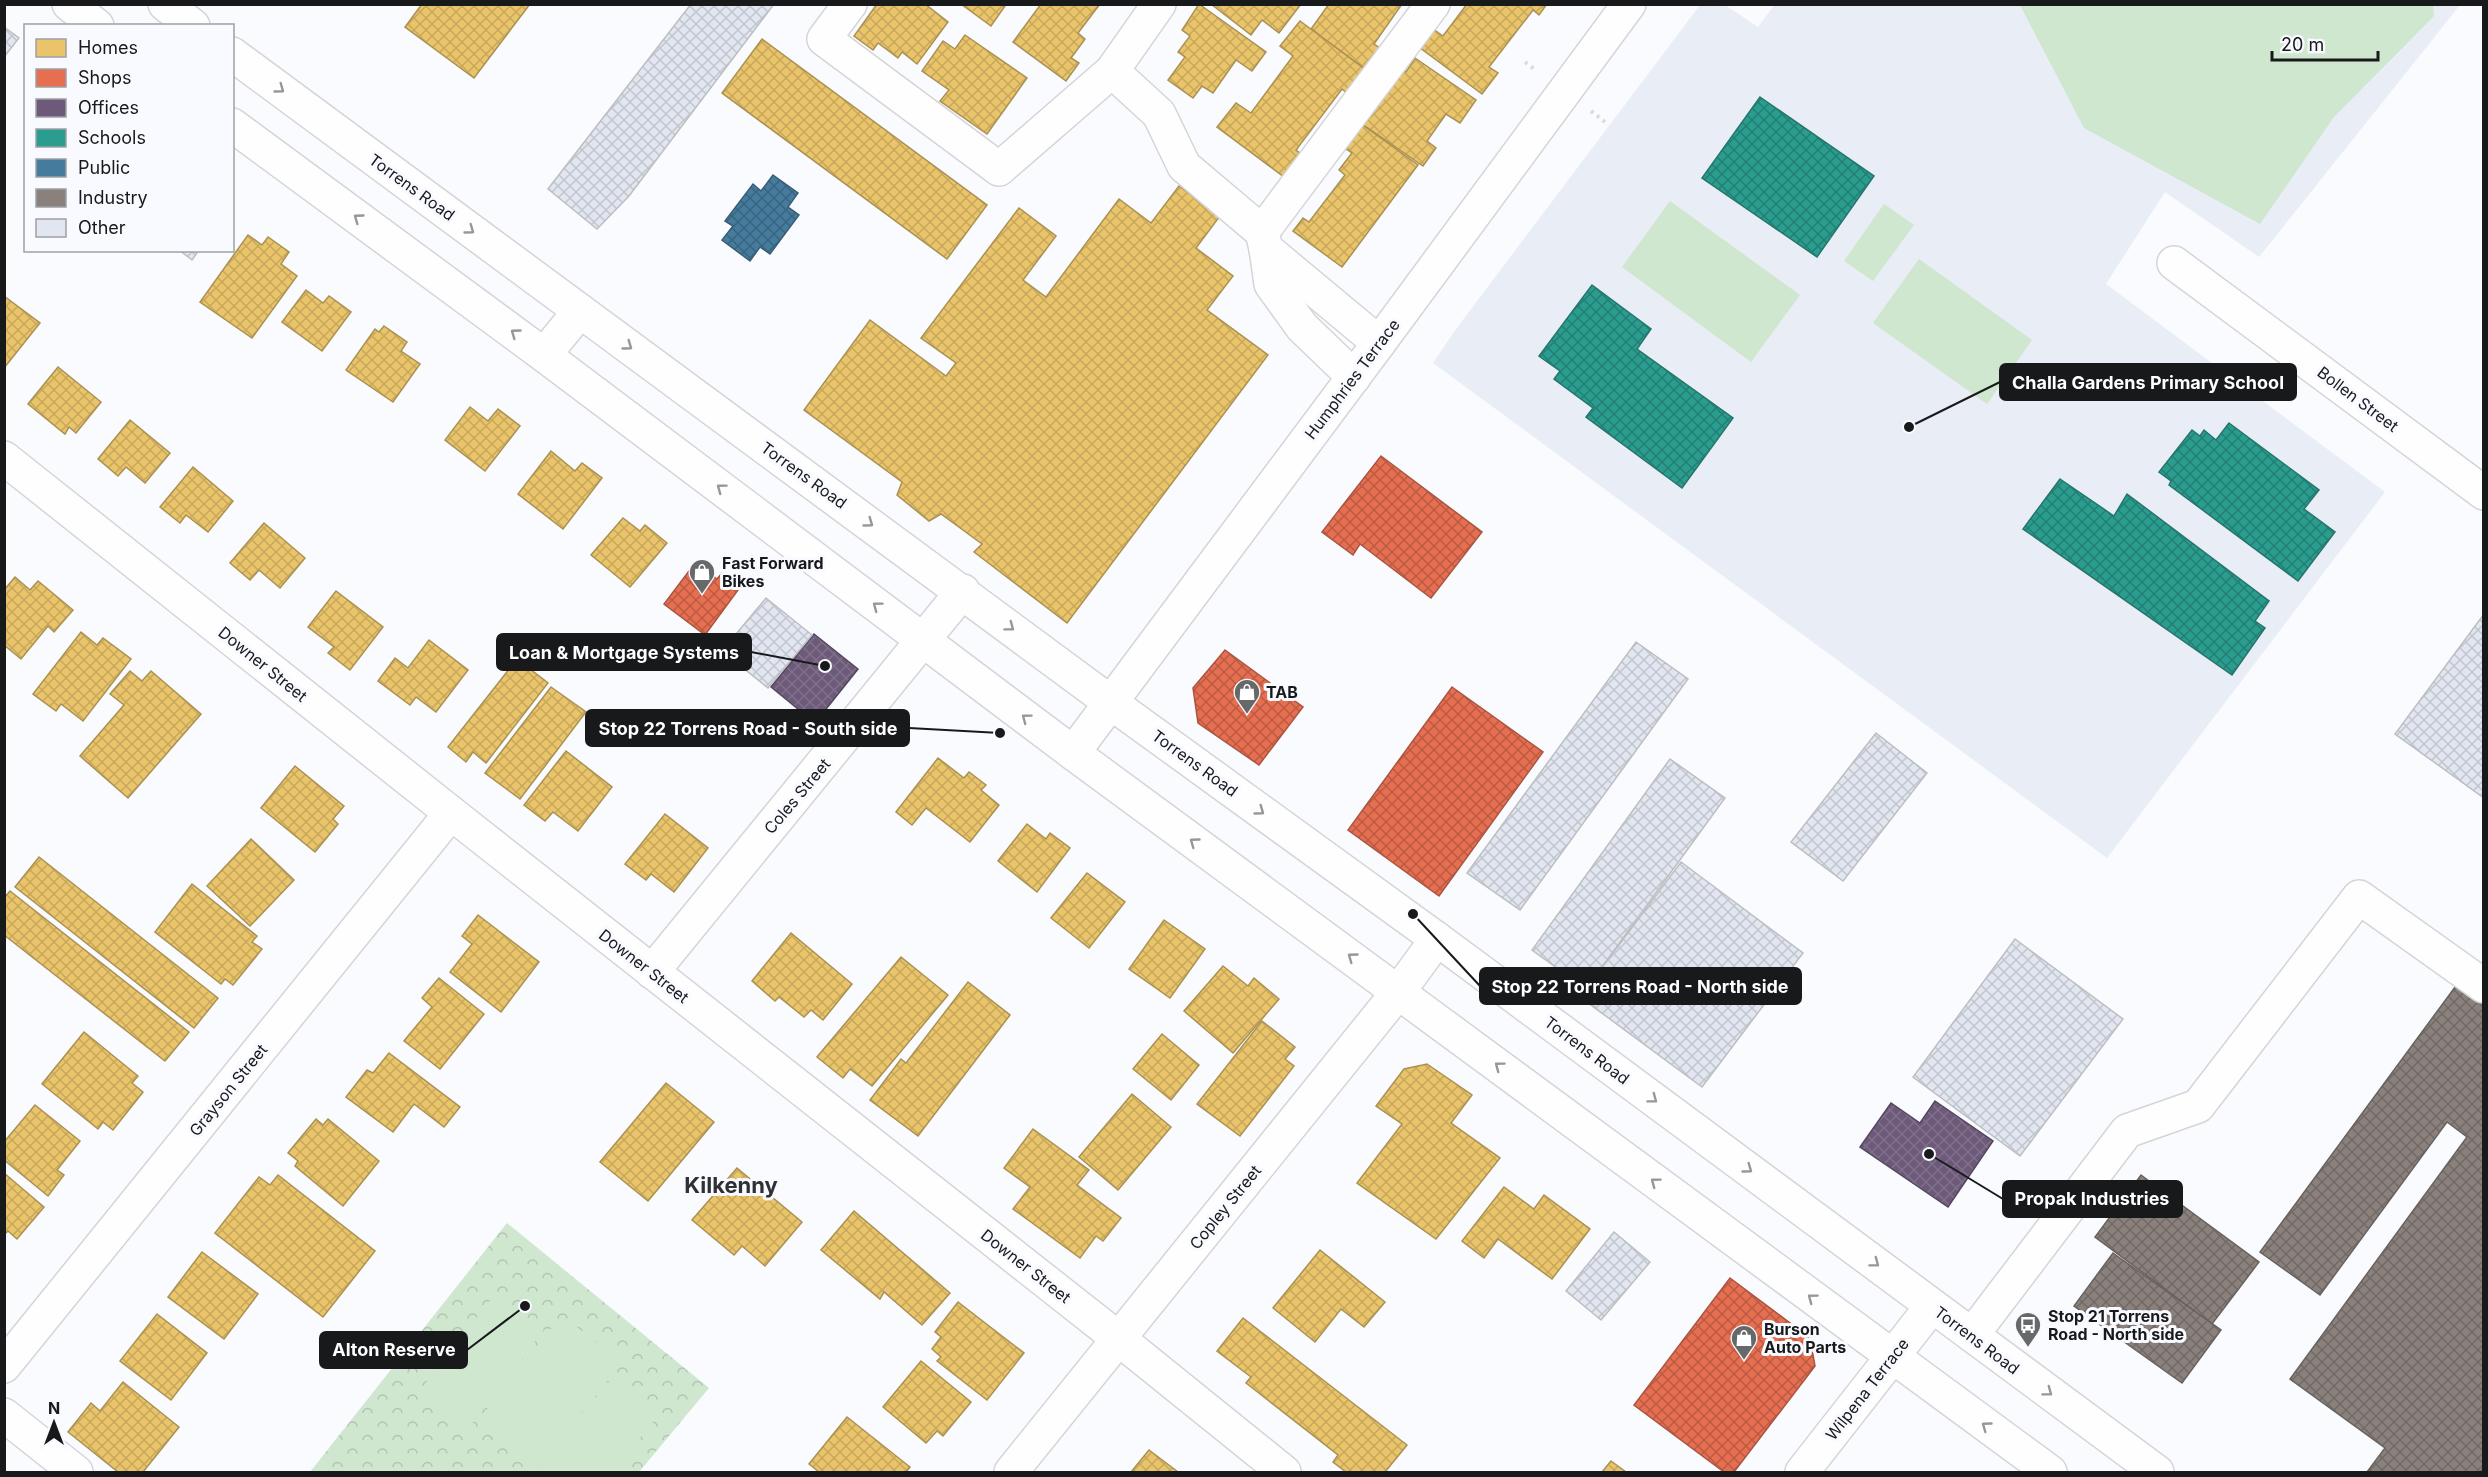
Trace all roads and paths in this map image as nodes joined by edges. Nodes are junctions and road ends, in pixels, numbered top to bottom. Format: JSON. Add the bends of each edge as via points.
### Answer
{"nodes":[{"id":1,"x":69,"y":4,"type":"edge"},
{"id":2,"x":165,"y":4,"type":"edge"},
{"id":3,"x":850,"y":4,"type":"edge"},
{"id":4,"x":1159,"y":4,"type":"edge"},
{"id":5,"x":1433,"y":4,"type":"edge"},
{"id":6,"x":1629,"y":4,"type":"edge"},
{"id":7,"x":94,"y":24,"type":"edge"},
{"id":8,"x":190,"y":24,"type":"edge"},
{"id":9,"x":234,"y":55,"type":"edge"},
{"id":10,"x":1112,"y":71,"type":"junction"},
{"id":11,"x":234,"y":126,"type":"edge"},
{"id":12,"x":1264,"y":240,"type":"junction"},
{"id":13,"x":2174,"y":262,"type":"dead end"},
{"id":14,"x":580,"y":311,"type":"junction"},
{"id":15,"x":1379,"y":344,"type":"junction"},
{"id":16,"x":544,"y":355,"type":"junction"},
{"id":17,"x":1354,"y":376,"type":"junction"},
{"id":18,"x":4,"y":458,"type":"edge"},
{"id":19,"x":2484,"y":493,"type":"edge"},
{"id":20,"x":963,"y":591,"type":"junction"},
{"id":21,"x":923,"y":641,"type":"junction"},
{"id":22,"x":1110,"y":702,"type":"junction"},
{"id":23,"x":1073,"y":753,"type":"junction"},
{"id":24,"x":451,"y":813,"type":"junction"},
{"id":25,"x":1437,"y":939,"type":"junction"},
{"id":26,"x":652,"y":972,"type":"junction"},
{"id":27,"x":2484,"y":986,"type":"edge"},
{"id":28,"x":1399,"y":991,"type":"junction"},
{"id":29,"x":1932,"y":1306,"type":"junction"},
{"id":30,"x":1972,"y":1335,"type":"junction"},
{"id":31,"x":1119,"y":1339,"type":"junction"},
{"id":32,"x":1893,"y":1358,"type":"junction"},
{"id":33,"x":4,"y":1366,"type":"edge"},
{"id":34,"x":4,"y":1415,"type":"edge"},
{"id":35,"x":76,"y":1473,"type":"edge"},
{"id":36,"x":1011,"y":1473,"type":"edge"},
{"id":37,"x":1284,"y":1473,"type":"edge"},
{"id":38,"x":1802,"y":1473,"type":"edge"},
{"id":39,"x":2050,"y":1473,"type":"edge"},
{"id":40,"x":2157,"y":1473,"type":"edge"}],
"edges":[{"from":1,"to":7,"type":"street"},
{"from":2,"to":8,"type":"street"},
{"from":3,"to":10,"type":"street","via":[[824,39],[999,169]]},
{"from":4,"to":10,"type":"street"},
{"from":5,"to":12,"type":"street"},
{"from":6,"to":15,"type":"street","name":"Humphries Terrace"},
{"from":9,"to":14,"type":"street","name":"Torrens Road","one_way":true},
{"from":10,"to":12,"type":"street","via":[[1160,114],[1184,166]]},
{"from":16,"to":11,"type":"street","one_way":true},
{"from":12,"to":15,"type":"street"},
{"from":12,"to":17,"type":"street","via":[[1271,284],[1302,327]]},
{"from":13,"to":19,"type":"street","name":"Bollen Street"},
{"from":14,"to":16,"type":"street"},
{"from":14,"to":20,"type":"street","name":"Torrens Road","one_way":true},
{"from":15,"to":17,"type":"street","name":"Humphries Terrace"},
{"from":21,"to":16,"type":"street","one_way":true},
{"from":17,"to":22,"type":"street","name":"Humphries Terrace"},
{"from":18,"to":24,"type":"street","name":"Downer Street"},
{"from":20,"to":21,"type":"street","name":"Coles Street"},
{"from":20,"to":22,"type":"street","name":"Torrens Road","one_way":true},
{"from":23,"to":21,"type":"street","one_way":true},
{"from":21,"to":26,"type":"street","name":"Coles Street"},
{"from":22,"to":23,"type":"street","name":"Humphries Terrace"},
{"from":22,"to":25,"type":"street","name":"Torrens Road","one_way":true},
{"from":28,"to":23,"type":"street","one_way":true},
{"from":24,"to":26,"type":"street","name":"Downer Street"},
{"from":24,"to":33,"type":"street","name":"Grayson Street"},
{"from":25,"to":28,"type":"street","name":"Copley Street"},
{"from":25,"to":29,"type":"street","name":"Torrens Road","one_way":true},
{"from":26,"to":31,"type":"street","name":"Downer Street"},
{"from":27,"to":30,"type":"street","via":[[2359,897],[2198,1106],[2127,1131]]},
{"from":28,"to":31,"type":"street","name":"Copley Street"},
{"from":32,"to":28,"type":"street","one_way":true},
{"from":29,"to":30,"type":"street","name":"Torrens Road"},
{"from":29,"to":32,"type":"street","name":"Wilpena Terrace"},
{"from":30,"to":40,"type":"street","name":"Torrens Road","one_way":true},
{"from":31,"to":36,"type":"street","name":"Copley Street"},
{"from":31,"to":37,"type":"street","name":"Downer Street"},
{"from":32,"to":38,"type":"street","name":"Wilpena Terrace"},
{"from":39,"to":32,"type":"street","one_way":true},
{"from":34,"to":35,"type":"street"}]}
